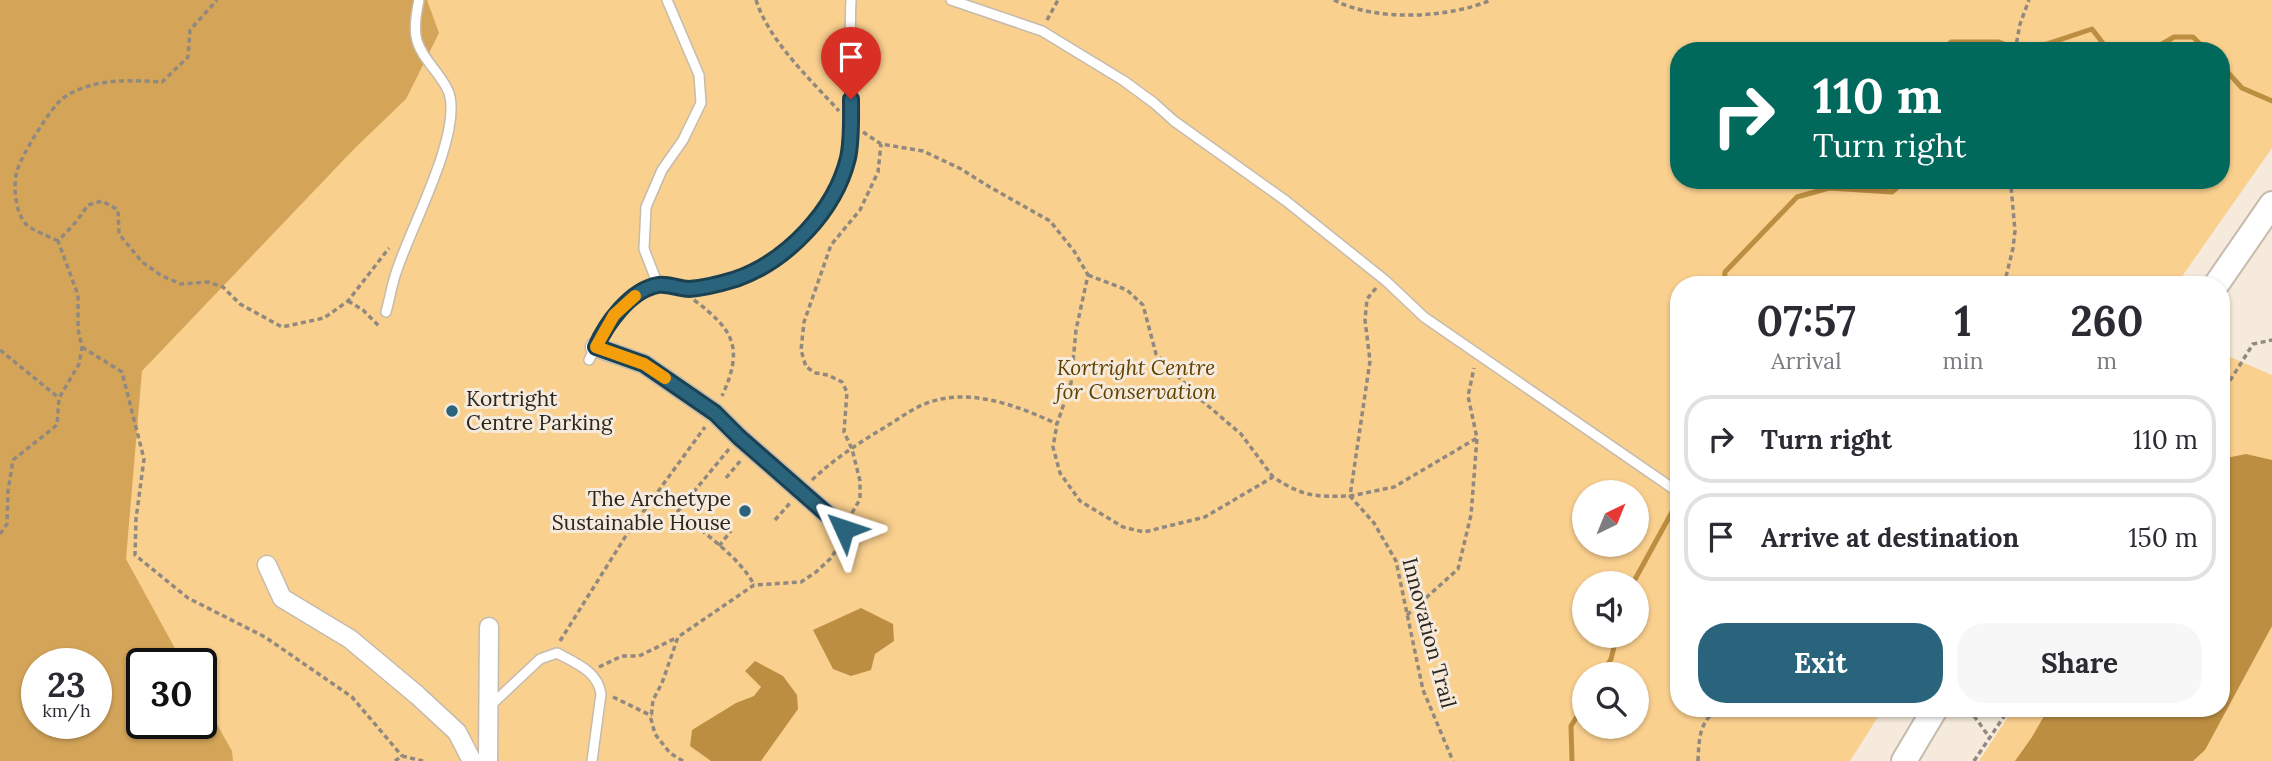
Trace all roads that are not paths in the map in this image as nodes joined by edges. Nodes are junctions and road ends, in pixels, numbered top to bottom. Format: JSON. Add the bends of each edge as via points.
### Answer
{"nodes":[{"id":1,"x":419,"y":0,"type":"edge"},
{"id":2,"x":667,"y":0,"type":"edge"},
{"id":3,"x":851,"y":0,"type":"edge"},
{"id":4,"x":951,"y":0,"type":"edge"},
{"id":5,"x":2272,"y":204,"type":"edge"},
{"id":6,"x":2223,"y":276,"type":"edge"},
{"id":7,"x":658,"y":285,"type":"junction"},
{"id":8,"x":386,"y":312,"type":"dead end"},
{"id":9,"x":592,"y":354,"type":"joint"},
{"id":10,"x":1670,"y":487,"type":"edge"},
{"id":11,"x":844,"y":529,"type":"dead end"},
{"id":12,"x":267,"y":565,"type":"dead end"},
{"id":13,"x":489,"y":627,"type":"dead end"},
{"id":14,"x":490,"y":706,"type":"junction"},
{"id":15,"x":1930,"y":717,"type":"edge"},
{"id":16,"x":472,"y":761,"type":"edge"},
{"id":17,"x":488,"y":761,"type":"edge"},
{"id":18,"x":592,"y":761,"type":"edge"},
{"id":19,"x":1903,"y":761,"type":"edge"}],
"edges":[{"from":1,"to":8,"type":"lane","via":[[418,50],[450,96],[449,128],[396,271]]},
{"from":2,"to":7,"type":"lane","via":[[699,75],[701,103],[646,207],[644,250]]},
{"from":3,"to":7,"type":"lane","via":[[848,158],[822,212],[776,258],[736,279],[689,289]]},
{"from":4,"to":10,"type":"lane","via":[[1042,32],[1124,81],[1286,201],[1424,317]]},
{"from":5,"to":6,"type":"street"},
{"from":7,"to":9,"type":"lane","via":[[635,296],[614,315]]},
{"from":9,"to":11,"type":"street","via":[[644,364],[715,413]]},
{"from":12,"to":16,"type":"street","via":[[282,598],[350,639],[417,695],[457,732]]},
{"from":13,"to":14,"type":"street"},
{"from":14,"to":17,"type":"street"},
{"from":14,"to":18,"type":"lane","via":[[540,659],[557,653],[589,671],[600,684]]},
{"from":15,"to":19,"type":"street"}]}
